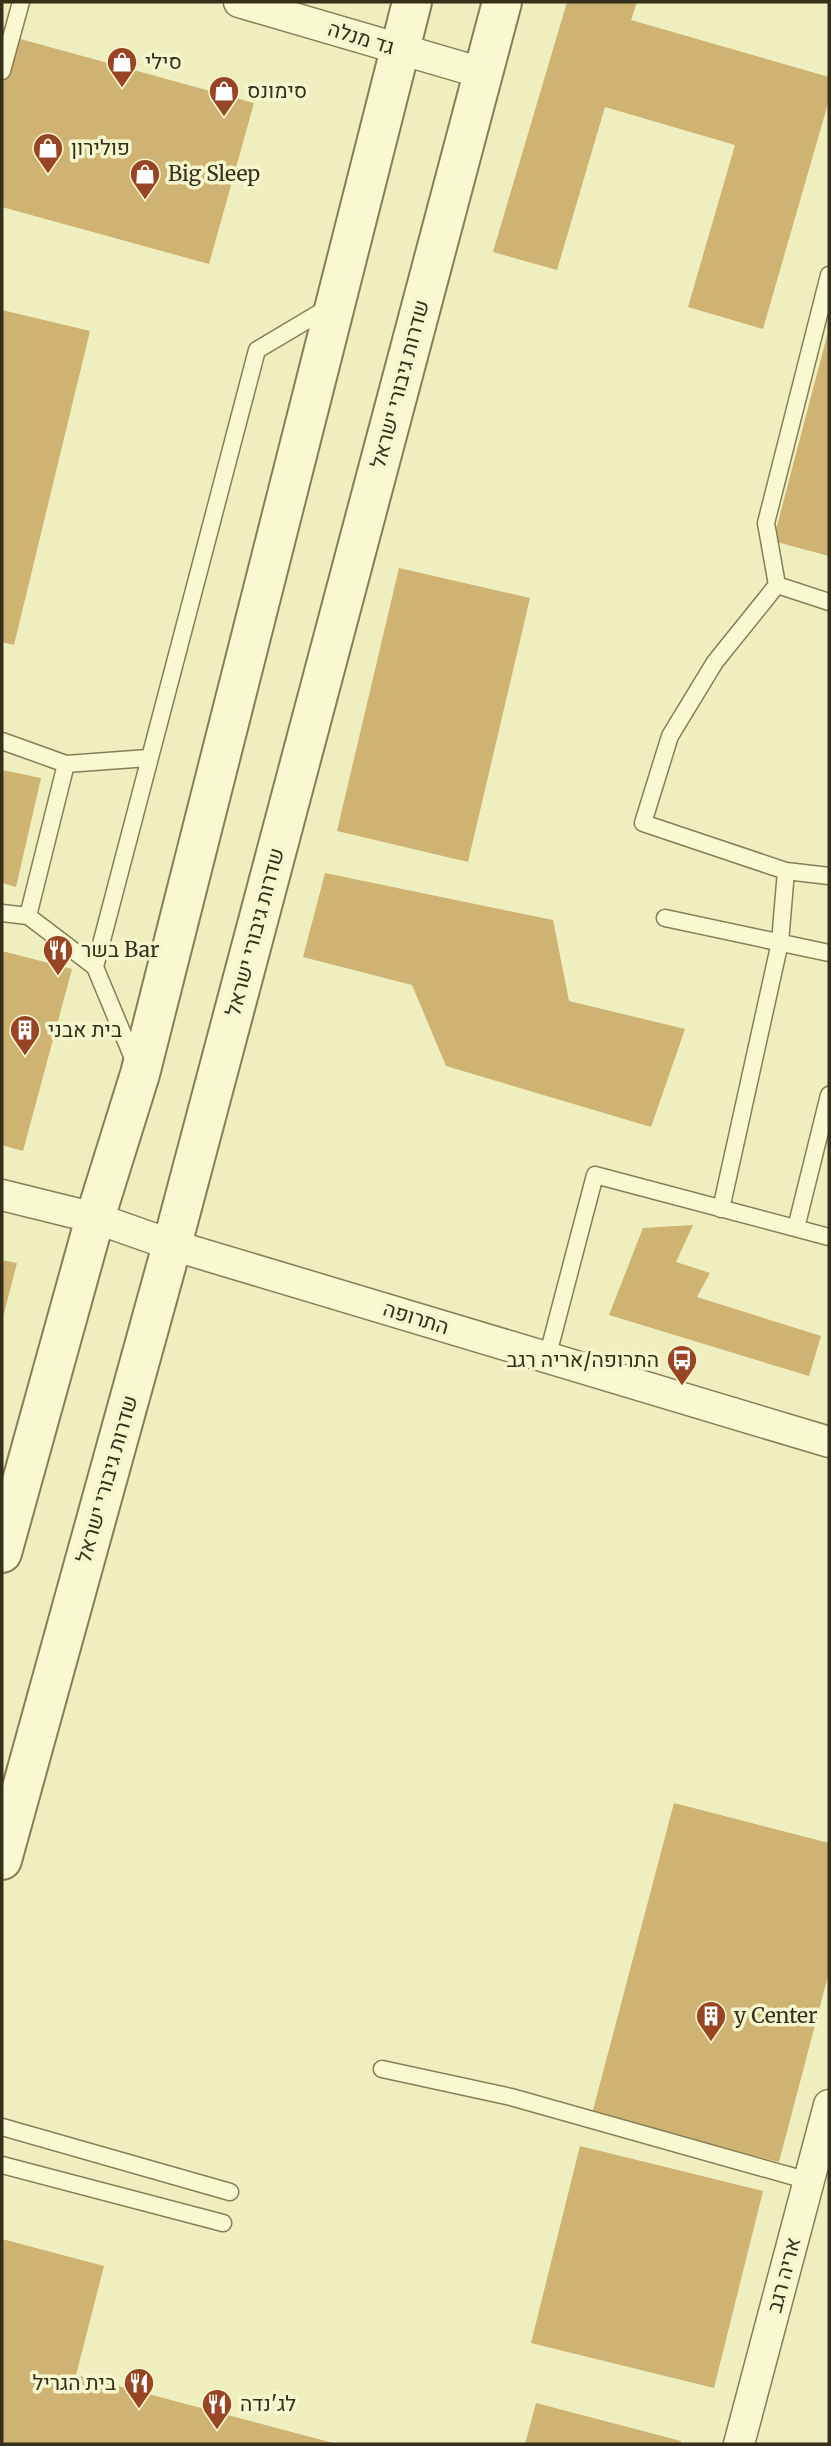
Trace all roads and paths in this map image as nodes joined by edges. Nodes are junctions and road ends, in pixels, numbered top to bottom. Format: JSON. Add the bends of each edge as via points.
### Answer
{"nodes":[{"id":1,"x":21,"y":2,"type":"edge"},
{"id":2,"x":239,"y":2,"type":"edge"},
{"id":3,"x":412,"y":2,"type":"edge"},
{"id":4,"x":502,"y":2,"type":"edge"},
{"id":5,"x":398,"y":49,"type":"junction"},
{"id":6,"x":2,"y":71,"type":"edge"},
{"id":7,"x":482,"y":73,"type":"junction"},
{"id":8,"x":829,"y":275,"type":"edge"},
{"id":9,"x":333,"y":305,"type":"junction"},
{"id":10,"x":777,"y":585,"type":"junction"},
{"id":11,"x":829,"y":602,"type":"edge"},
{"id":12,"x":2,"y":741,"type":"edge"},
{"id":13,"x":148,"y":758,"type":"junction"},
{"id":14,"x":66,"y":764,"type":"junction"},
{"id":15,"x":786,"y":871,"type":"junction"},
{"id":16,"x":829,"y":876,"type":"edge"},
{"id":17,"x":2,"y":913,"type":"edge"},
{"id":18,"x":28,"y":916,"type":"junction"},
{"id":19,"x":665,"y":918,"type":"dead end"},
{"id":20,"x":780,"y":942,"type":"junction"},
{"id":21,"x":829,"y":953,"type":"edge"},
{"id":22,"x":95,"y":967,"type":"junction"},
{"id":23,"x":140,"y":1074,"type":"junction"},
{"id":24,"x":829,"y":1095,"type":"edge"},
{"id":25,"x":2,"y":1195,"type":"edge"},
{"id":26,"x":721,"y":1209,"type":"junction"},
{"id":27,"x":95,"y":1218,"type":"junction"},
{"id":28,"x":796,"y":1228,"type":"junction"},
{"id":29,"x":829,"y":1237,"type":"edge"},
{"id":30,"x":172,"y":1245,"type":"junction"},
{"id":31,"x":547,"y":1358,"type":"junction"},
{"id":32,"x":829,"y":1442,"type":"edge"},
{"id":33,"x":2,"y":1553,"type":"edge"},
{"id":34,"x":2,"y":1860,"type":"edge"},
{"id":35,"x":382,"y":2069,"type":"dead end"},
{"id":36,"x":829,"y":2105,"type":"edge"},
{"id":37,"x":2,"y":2127,"type":"edge"},
{"id":38,"x":2,"y":2165,"type":"edge"},
{"id":39,"x":809,"y":2181,"type":"junction"},
{"id":40,"x":230,"y":2192,"type":"dead end"},
{"id":41,"x":223,"y":2223,"type":"dead end"},
{"id":42,"x":739,"y":2444,"type":"edge"}],
"edges":[{"from":1,"to":6,"type":"lane"},
{"from":2,"to":5,"type":"street","name":"גד מנלה"},
{"from":3,"to":5,"type":"street"},
{"from":4,"to":7,"type":"street","name":"שדרות גיבורי ישראל"},
{"from":5,"to":7,"type":"street","name":"גד מנלה"},
{"from":5,"to":9,"type":"street"},
{"from":7,"to":30,"type":"street","name":"שדרות גיבורי ישראל"},
{"from":8,"to":10,"type":"lane","via":[[766,523]]},
{"from":9,"to":13,"type":"lane","via":[[257,350]]},
{"from":9,"to":23,"type":"street"},
{"from":10,"to":11,"type":"lane"},
{"from":10,"to":15,"type":"lane","via":[[715,662],[670,736],[643,823]]},
{"from":12,"to":14,"type":"lane"},
{"from":13,"to":14,"type":"lane"},
{"from":13,"to":22,"type":"lane"},
{"from":14,"to":18,"type":"lane"},
{"from":15,"to":16,"type":"lane"},
{"from":15,"to":20,"type":"lane"},
{"from":17,"to":18,"type":"lane"},
{"from":18,"to":22,"type":"lane"},
{"from":19,"to":20,"type":"lane"},
{"from":20,"to":21,"type":"lane"},
{"from":20,"to":26,"type":"lane"},
{"from":22,"to":23,"type":"lane"},
{"from":23,"to":27,"type":"street"},
{"from":24,"to":28,"type":"lane"},
{"from":25,"to":27,"type":"street","name":"התרופה"},
{"from":26,"to":28,"type":"lane"},
{"from":26,"to":31,"type":"lane","via":[[594,1175]]},
{"from":27,"to":30,"type":"street","name":"התרופה"},
{"from":27,"to":33,"type":"street"},
{"from":28,"to":29,"type":"lane"},
{"from":30,"to":31,"type":"street","name":"התרופה"},
{"from":30,"to":34,"type":"street","name":"שדרות גיבורי ישראל"},
{"from":31,"to":32,"type":"street","name":"התרופה"},
{"from":35,"to":39,"type":"lane","via":[[511,2098]]},
{"from":36,"to":39,"type":"street","name":"אריה רגב"},
{"from":37,"to":40,"type":"lane"},
{"from":38,"to":41,"type":"lane"},
{"from":39,"to":42,"type":"street","name":"אריה רגב"}]}
